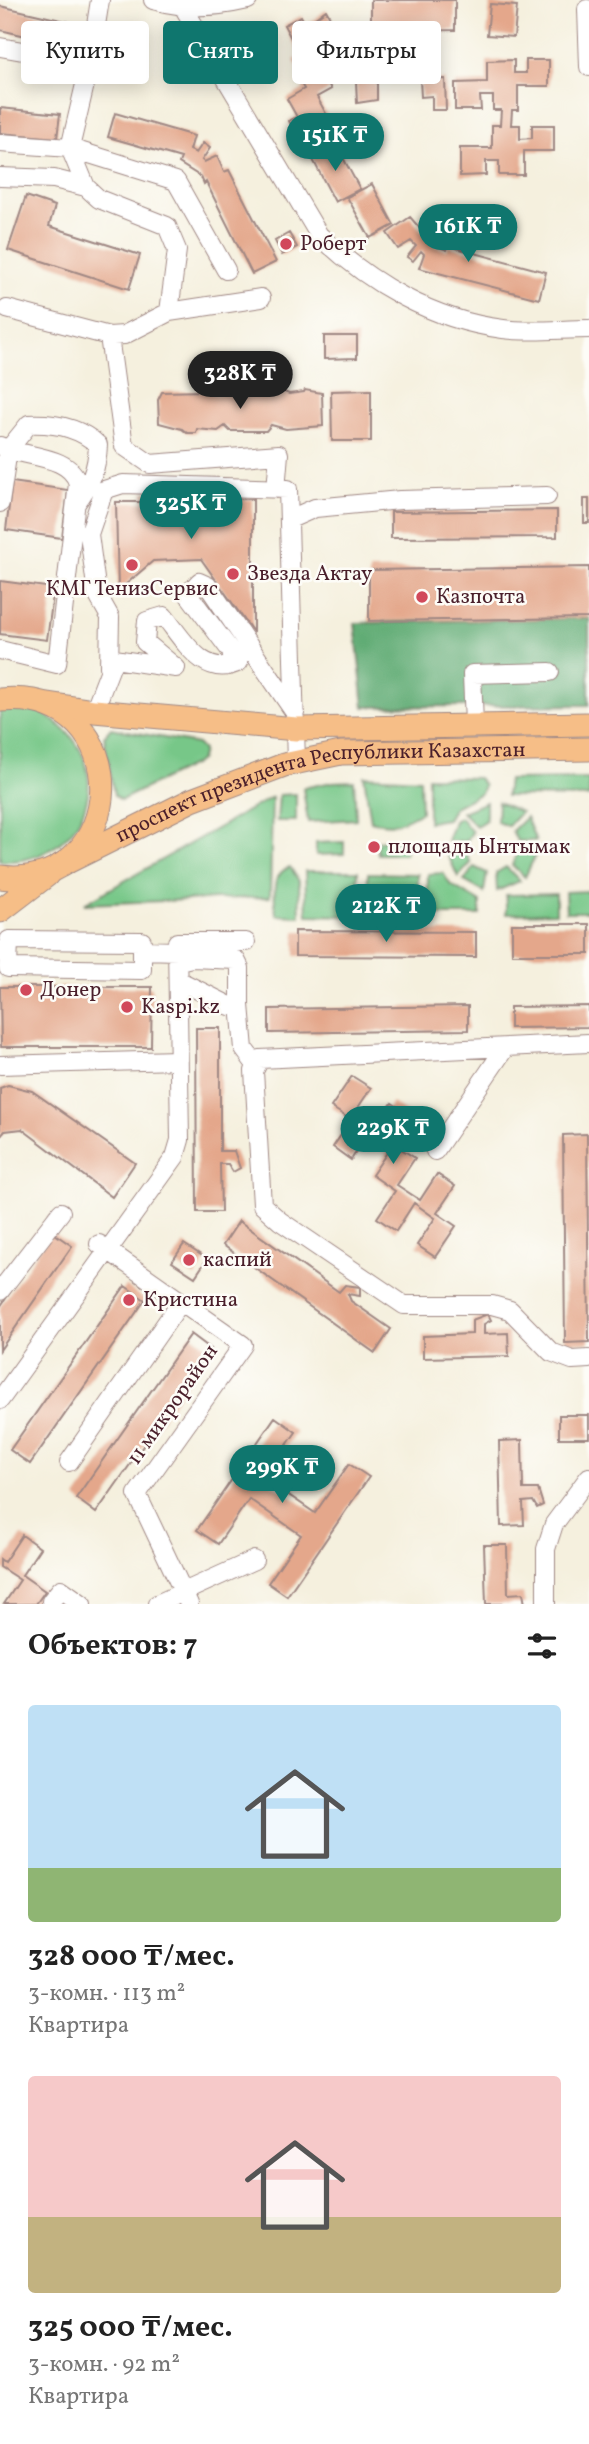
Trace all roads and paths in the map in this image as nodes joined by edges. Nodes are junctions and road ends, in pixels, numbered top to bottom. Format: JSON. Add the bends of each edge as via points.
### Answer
{"nodes":[{"id":1,"x":100,"y":0,"type":"edge"},
{"id":2,"x":153,"y":0,"type":"edge"},
{"id":3,"x":248,"y":0,"type":"edge"},
{"id":4,"x":180,"y":4,"type":"edge"},
{"id":5,"x":583,"y":7,"type":"edge"},
{"id":6,"x":97,"y":21,"type":"edge"},
{"id":7,"x":0,"y":47,"type":"edge"},
{"id":8,"x":21,"y":51,"type":"edge"},
{"id":9,"x":589,"y":66,"type":"edge"},
{"id":10,"x":85,"y":84,"type":"edge"},
{"id":11,"x":0,"y":143,"type":"edge"},
{"id":12,"x":70,"y":148,"type":"junction"},
{"id":13,"x":0,"y":177,"type":"edge"},
{"id":14,"x":86,"y":187,"type":"junction"},
{"id":15,"x":226,"y":270,"type":"dead end"},
{"id":16,"x":261,"y":298,"type":"dead end"},
{"id":17,"x":7,"y":309,"type":"dead end"},
{"id":18,"x":169,"y":312,"type":"junction"},
{"id":19,"x":589,"y":329,"type":"edge"},
{"id":20,"x":109,"y":336,"type":"junction"},
{"id":21,"x":4,"y":448,"type":"edge"},
{"id":22,"x":276,"y":489,"type":"junction"},
{"id":23,"x":547,"y":496,"type":"dead end"},
{"id":24,"x":0,"y":503,"type":"edge"},
{"id":25,"x":75,"y":505,"type":"junction"},
{"id":26,"x":290,"y":519,"type":"junction"},
{"id":27,"x":0,"y":650,"type":"edge"},
{"id":28,"x":109,"y":667,"type":"junction"},
{"id":29,"x":550,"y":672,"type":"dead end"},
{"id":30,"x":0,"y":688,"type":"edge"},
{"id":31,"x":0,"y":700,"type":"edge"},
{"id":32,"x":43,"y":703,"type":"junction"},
{"id":33,"x":94,"y":711,"type":"junction"},
{"id":34,"x":295,"y":721,"type":"junction"},
{"id":35,"x":474,"y":724,"type":"junction"},
{"id":36,"x":589,"y":724,"type":"edge"},
{"id":37,"x":589,"y":749,"type":"edge"},
{"id":38,"x":296,"y":762,"type":"junction"},
{"id":39,"x":52,"y":869,"type":"junction"},
{"id":40,"x":0,"y":877,"type":"edge"},
{"id":41,"x":0,"y":891,"type":"edge"},
{"id":42,"x":0,"y":911,"type":"edge"},
{"id":43,"x":246,"y":942,"type":"dead end"},
{"id":44,"x":142,"y":950,"type":"junction"},
{"id":45,"x":178,"y":956,"type":"junction"},
{"id":46,"x":178,"y":980,"type":"junction"},
{"id":47,"x":240,"y":1005,"type":"junction"},
{"id":48,"x":589,"y":1043,"type":"edge"},
{"id":49,"x":505,"y":1048,"type":"junction"},
{"id":50,"x":177,"y":1060,"type":"junction"},
{"id":51,"x":0,"y":1065,"type":"edge"},
{"id":52,"x":256,"y":1065,"type":"junction"},
{"id":53,"x":435,"y":1151,"type":"dead end"},
{"id":54,"x":61,"y":1212,"type":"dead end"},
{"id":55,"x":103,"y":1247,"type":"junction"},
{"id":56,"x":0,"y":1292,"type":"edge"},
{"id":57,"x":180,"y":1303,"type":"junction"},
{"id":58,"x":589,"y":1359,"type":"edge"},
{"id":59,"x":0,"y":1400,"type":"edge"},
{"id":60,"x":69,"y":1462,"type":"dead end"},
{"id":61,"x":589,"y":1478,"type":"edge"},
{"id":62,"x":254,"y":1560,"type":"dead end"},
{"id":63,"x":186,"y":1597,"type":"edge"},
{"id":64,"x":51,"y":1601,"type":"dead end"},
{"id":65,"x":82,"y":1604,"type":"edge"},
{"id":66,"x":157,"y":1604,"type":"edge"},
{"id":67,"x":546,"y":1604,"type":"edge"}],
"edges":[{"from":1,"to":6,"type":"street"},
{"from":2,"to":4,"type":"street"},
{"from":3,"to":4,"type":"street","via":[[214,8]]},
{"from":4,"to":19,"type":"street","via":[[319,234],[350,265],[384,288],[441,314],[503,330]]},
{"from":5,"to":9,"type":"street"},
{"from":7,"to":8,"type":"street"},
{"from":10,"to":12,"type":"street"},
{"from":11,"to":12,"type":"street"},
{"from":12,"to":14,"type":"street"},
{"from":12,"to":15,"type":"street","via":[[176,181]]},
{"from":13,"to":14,"type":"street","via":[[54,178]]},
{"from":14,"to":18,"type":"street","via":[[99,199],[167,226],[177,250]]},
{"from":16,"to":18,"type":"street"},
{"from":17,"to":20,"type":"street"},
{"from":18,"to":20,"type":"street","via":[[124,335]]},
{"from":20,"to":22,"type":"street","via":[[124,446],[150,464],[279,454]]},
{"from":21,"to":24,"type":"street"},
{"from":21,"to":25,"type":"street","via":[[66,466],[78,483]]},
{"from":21,"to":25,"type":"street","via":[[29,424],[52,424],[86,434],[98,445],[97,465]]},
{"from":22,"to":26,"type":"street","via":[[288,489]]},
{"from":22,"to":28,"type":"street","via":[[123,484],[104,490],[89,534],[97,594],[110,617]]},
{"from":23,"to":26,"type":"street","via":[[400,500],[315,508]]},
{"from":25,"to":27,"type":"street","via":[[57,664]]},
{"from":26,"to":34,"type":"street"},
{"from":28,"to":33,"type":"street"},
{"from":28,"to":34,"type":"street","via":[[114,659],[176,668],[145,642],[147,621],[164,616],[208,665],[228,667],[239,662],[188,594],[199,582],[208,586]]},
{"from":29,"to":35,"type":"street","via":[[472,674]]},
{"from":30,"to":32,"type":"main road"},
{"from":31,"to":32,"type":"main road"},
{"from":32,"to":33,"type":"main road"},
{"from":32,"to":39,"type":"main road","via":[[66,713],[92,740],[102,785],[97,823],[88,841]]},
{"from":33,"to":34,"type":"main road"},
{"from":34,"to":35,"type":"main road"},
{"from":34,"to":38,"type":"street"},
{"from":35,"to":36,"type":"main road"},
{"from":37,"to":38,"type":"main road","name":"проспект президента Республики Казахстан","via":[[341,753]]},
{"from":38,"to":39,"type":"main road","name":"проспект президента Республики Казахстан","via":[[192,800]]},
{"from":39,"to":40,"type":"main road"},
{"from":39,"to":41,"type":"main road","name":"проспект президента Республики Казахстан"},
{"from":39,"to":42,"type":"main road"},
{"from":43,"to":45,"type":"street","via":[[177,942]]},
{"from":44,"to":44,"type":"street","via":[[142,970],[8,968],[9,940],[142,941]]},
{"from":44,"to":45,"type":"street"},
{"from":45,"to":46,"type":"street"},
{"from":45,"to":47,"type":"street","via":[[236,960]]},
{"from":46,"to":47,"type":"street","via":[[230,1006]]},
{"from":46,"to":50,"type":"street"},
{"from":47,"to":52,"type":"street","via":[[244,1049]]},
{"from":48,"to":49,"type":"street"},
{"from":49,"to":52,"type":"street","via":[[260,1059]]},
{"from":49,"to":53,"type":"street"},
{"from":50,"to":51,"type":"street"},
{"from":50,"to":55,"type":"street","via":[[180,1140],[175,1157]]},
{"from":52,"to":58,"type":"street","via":[[262,1205],[280,1221],[404,1305],[492,1305],[510,1310],[551,1352],[572,1360]]},
{"from":54,"to":56,"type":"street"},
{"from":55,"to":57,"type":"street"},
{"from":55,"to":59,"type":"street"},
{"from":57,"to":60,"type":"street"},
{"from":57,"to":63,"type":"street","name":"11 микрорайон","via":[[243,1346],[138,1494]]},
{"from":61,"to":67,"type":"street","via":[[554,1524],[546,1549]]},
{"from":62,"to":63,"type":"street"},
{"from":63,"to":66,"type":"street"},
{"from":64,"to":65,"type":"street","via":[[61,1589]]}]}
